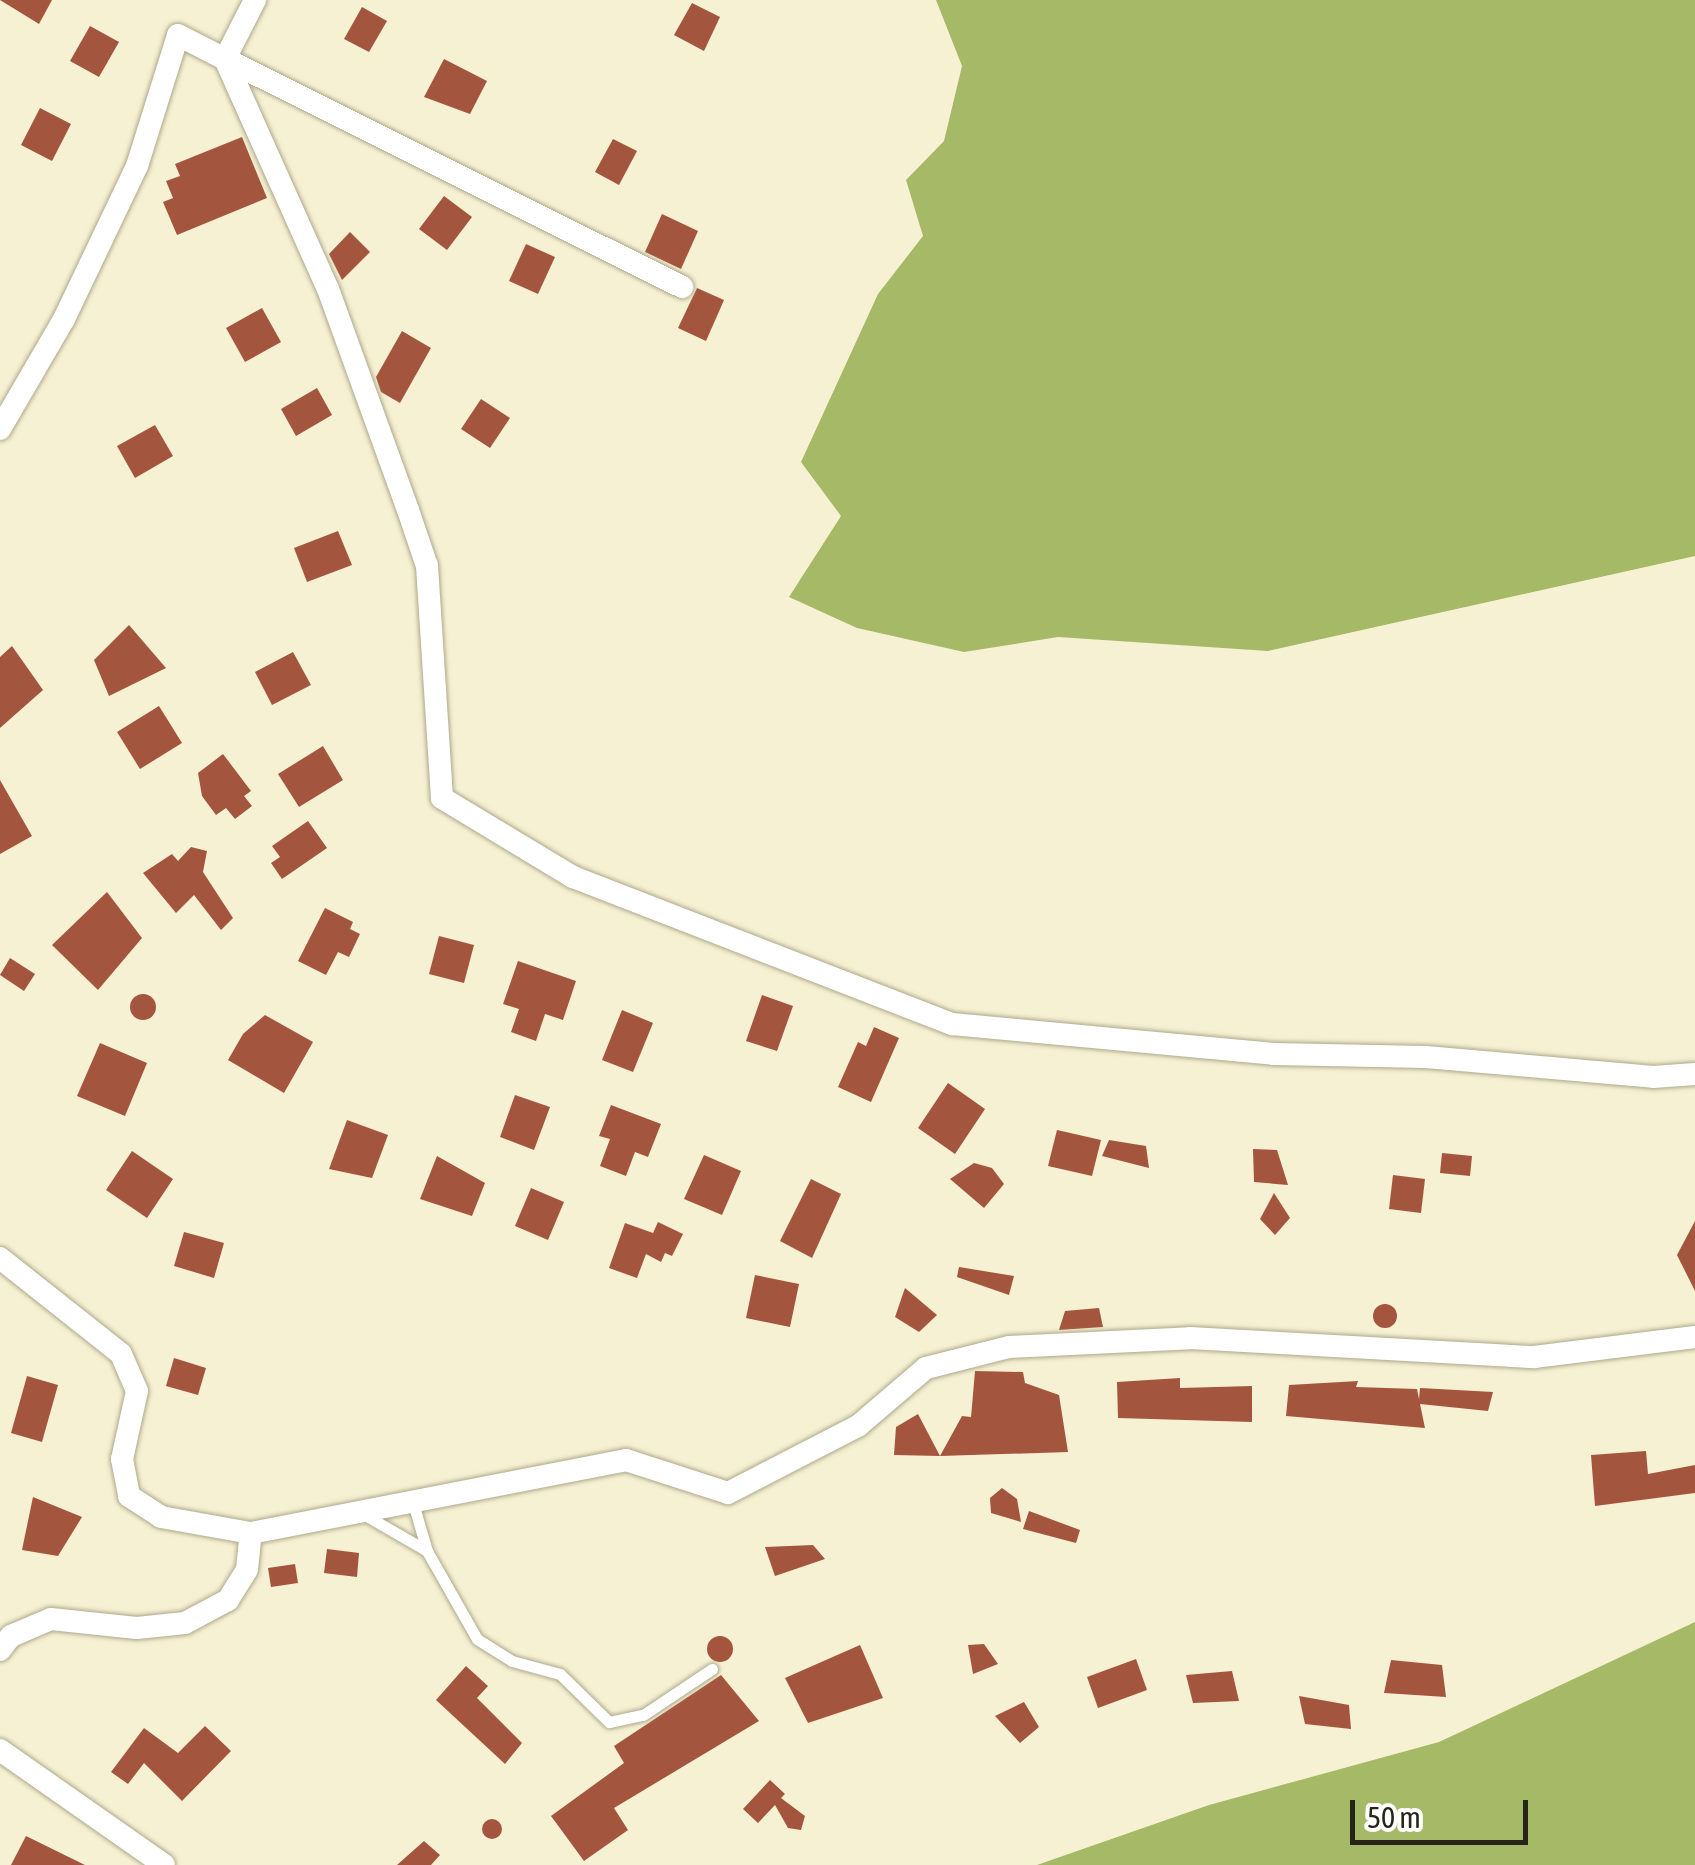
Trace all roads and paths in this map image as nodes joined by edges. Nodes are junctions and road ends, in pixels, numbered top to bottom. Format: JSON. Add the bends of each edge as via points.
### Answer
{"nodes":[{"id":1,"x":255,"y":0,"type":"edge"},
{"id":2,"x":225,"y":59,"type":"junction"},
{"id":3,"x":682,"y":287,"type":"dead end"},
{"id":4,"x":0,"y":429,"type":"edge"},
{"id":5,"x":1695,"y":1074,"type":"edge"},
{"id":6,"x":0,"y":1258,"type":"edge"},
{"id":7,"x":1695,"y":1336,"type":"edge"},
{"id":8,"x":413,"y":1503,"type":"junction"},
{"id":9,"x":362,"y":1514,"type":"junction"},
{"id":10,"x":252,"y":1533,"type":"junction"},
{"id":11,"x":427,"y":1551,"type":"junction"},
{"id":12,"x":0,"y":1650,"type":"edge"},
{"id":13,"x":712,"y":1669,"type":"dead end"},
{"id":14,"x":0,"y":1750,"type":"edge"},
{"id":15,"x":164,"y":1865,"type":"edge"}],
"edges":[{"from":1,"to":2,"type":"street"},
{"from":2,"to":3,"type":"street"},
{"from":2,"to":4,"type":"street","via":[[178,35],[137,166],[64,319]]},
{"from":2,"to":5,"type":"street","via":[[328,289],[427,566],[442,798],[572,877],[952,1024],[1274,1054]]},
{"from":6,"to":10,"type":"street","via":[[121,1354],[137,1391],[122,1459],[129,1496],[161,1516]]},
{"from":7,"to":8,"type":"street","via":[[1534,1357],[1190,1338],[1010,1347],[926,1368],[858,1426],[728,1493],[626,1460]]},
{"from":8,"to":9,"type":"street"},
{"from":8,"to":11,"type":"lane"},
{"from":9,"to":10,"type":"street"},
{"from":9,"to":11,"type":"lane"},
{"from":10,"to":12,"type":"street","via":[[247,1570],[228,1600],[185,1623],[137,1628],[51,1619],[10,1636]]},
{"from":11,"to":13,"type":"lane","via":[[477,1639],[512,1662],[560,1674],[609,1722],[643,1715]]},
{"from":14,"to":15,"type":"street"}]}
